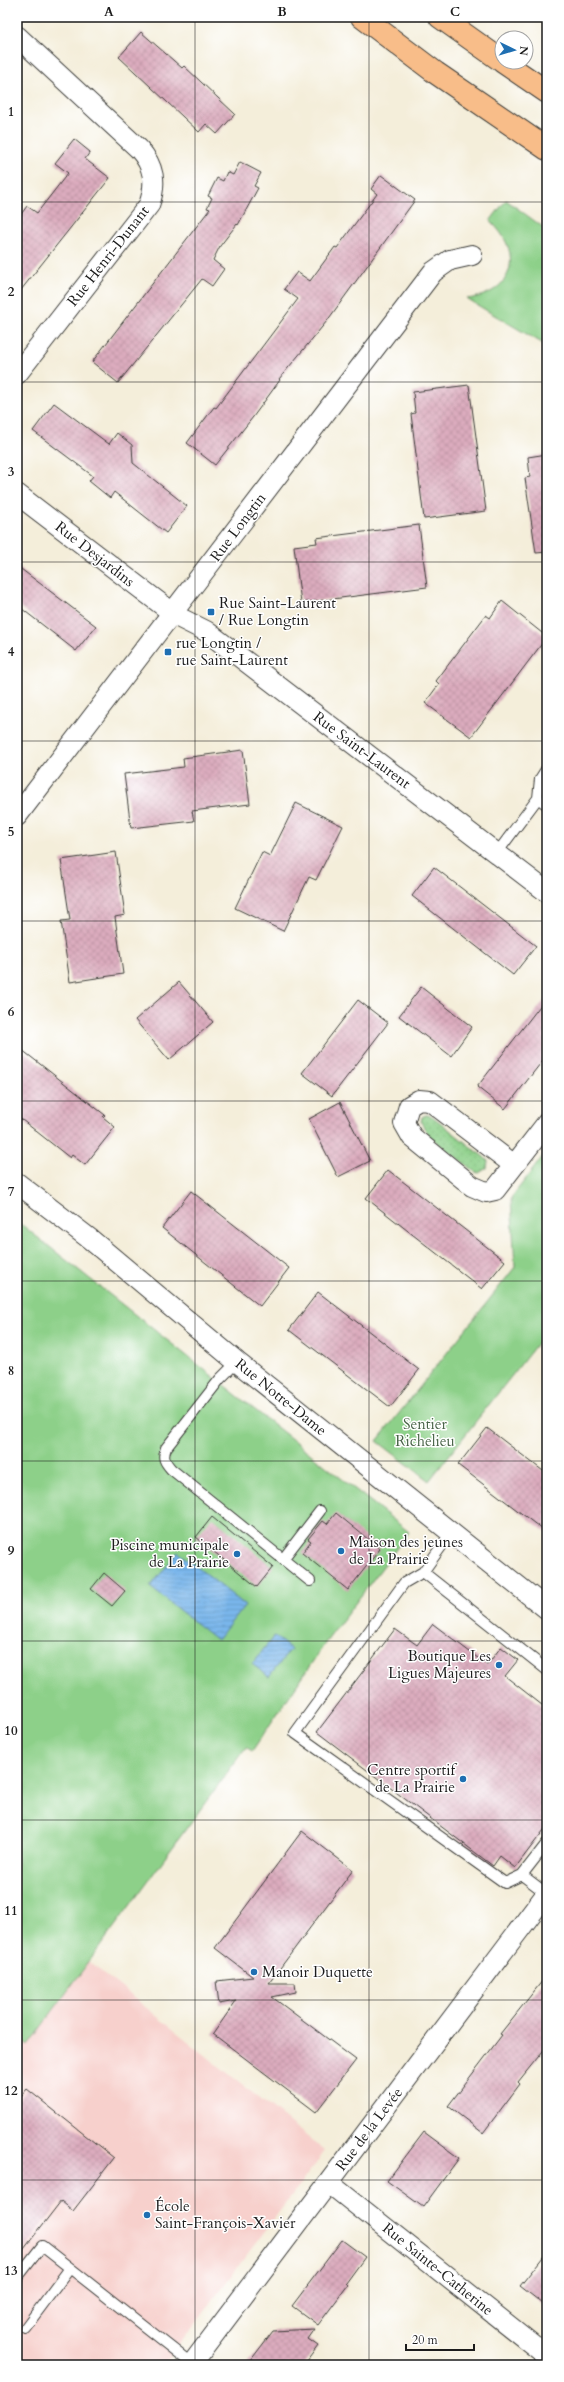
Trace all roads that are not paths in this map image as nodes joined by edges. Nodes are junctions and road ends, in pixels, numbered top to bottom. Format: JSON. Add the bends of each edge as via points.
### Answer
{"nodes":[{"id":1,"x":362,"y":17,"type":"edge"},
{"id":2,"x":440,"y":17,"type":"edge"},
{"id":3,"x":17,"y":36,"type":"edge"},
{"id":4,"x":494,"y":56,"type":"edge"},
{"id":5,"x":515,"y":70,"type":"edge"},
{"id":6,"x":547,"y":92,"type":"edge"},
{"id":7,"x":547,"y":149,"type":"edge"},
{"id":8,"x":472,"y":255,"type":"dead end"},
{"id":9,"x":17,"y":374,"type":"edge"},
{"id":10,"x":17,"y":494,"type":"edge"},
{"id":11,"x":173,"y":613,"type":"junction"},
{"id":12,"x":547,"y":768,"type":"edge"},
{"id":13,"x":538,"y":798,"type":"junction"},
{"id":14,"x":547,"y":805,"type":"edge"},
{"id":15,"x":17,"y":816,"type":"edge"},
{"id":16,"x":497,"y":853,"type":"junction"},
{"id":17,"x":547,"y":892,"type":"edge"},
{"id":18,"x":547,"y":1123,"type":"edge"},
{"id":19,"x":514,"y":1165,"type":"junction"},
{"id":20,"x":17,"y":1183,"type":"edge"},
{"id":21,"x":237,"y":1362,"type":"junction"},
{"id":22,"x":320,"y":1512,"type":"dead end"},
{"id":23,"x":451,"y":1533,"type":"junction"},
{"id":24,"x":283,"y":1559,"type":"junction"},
{"id":25,"x":423,"y":1572,"type":"junction"},
{"id":26,"x":310,"y":1581,"type":"dead end"},
{"id":27,"x":547,"y":1608,"type":"edge"},
{"id":28,"x":547,"y":1670,"type":"edge"},
{"id":29,"x":547,"y":1843,"type":"edge"},
{"id":30,"x":522,"y":1875,"type":"junction"},
{"id":31,"x":547,"y":1893,"type":"edge"},
{"id":32,"x":329,"y":2183,"type":"junction"},
{"id":33,"x":70,"y":2268,"type":"junction"},
{"id":34,"x":17,"y":2278,"type":"edge"},
{"id":35,"x":25,"y":2328,"type":"dead end"},
{"id":36,"x":547,"y":2356,"type":"edge"},
{"id":37,"x":191,"y":2365,"type":"edge"}],
"edges":[{"from":1,"to":7,"type":"highway","via":[[436,73]]},
{"from":2,"to":4,"type":"highway"},
{"from":3,"to":9,"type":"street","name":"Rue Henri-Dunant","via":[[139,149],[153,170],[154,181],[149,205]]},
{"from":5,"to":6,"type":"highway"},
{"from":8,"to":11,"type":"street","name":"Rue Longtin","via":[[450,260],[433,272]]},
{"from":10,"to":11,"type":"street","name":"Rue Desjardins"},
{"from":11,"to":15,"type":"street","name":"Rue Longtin"},
{"from":11,"to":16,"type":"street","name":"Rue Saint-Laurent","via":[[206,631]]},
{"from":12,"to":13,"type":"lane","via":[[540,779]]},
{"from":13,"to":14,"type":"lane"},
{"from":13,"to":16,"type":"lane"},
{"from":16,"to":17,"type":"street","name":"Rue Saint-Laurent"},
{"from":18,"to":19,"type":"street"},
{"from":19,"to":19,"type":"street","via":[[494,1190],[480,1190],[412,1137],[404,1123],[408,1106],[419,1100],[430,1101]]},
{"from":20,"to":21,"type":"street","name":"Rue Notre-Dame","via":[[90,1239]]},
{"from":21,"to":23,"type":"street","name":"Rue Notre-Dame"},
{"from":21,"to":24,"type":"lane","via":[[220,1379],[163,1454],[171,1469]]},
{"from":22,"to":24,"type":"lane"},
{"from":23,"to":25,"type":"lane"},
{"from":23,"to":27,"type":"street","name":"Rue Notre-Dame"},
{"from":24,"to":26,"type":"lane"},
{"from":25,"to":28,"type":"lane"},
{"from":25,"to":30,"type":"lane","via":[[404,1583],[295,1733],[505,1883]]},
{"from":29,"to":30,"type":"lane"},
{"from":30,"to":31,"type":"lane"},
{"from":31,"to":32,"type":"street","name":"Rue de la Levée"},
{"from":32,"to":36,"type":"street","name":"Rue Sainte-Catherine"},
{"from":32,"to":37,"type":"street","name":"Rue de la Levée"},
{"from":33,"to":34,"type":"lane","via":[[42,2246]]},
{"from":33,"to":35,"type":"lane"},
{"from":33,"to":37,"type":"lane"}]}
